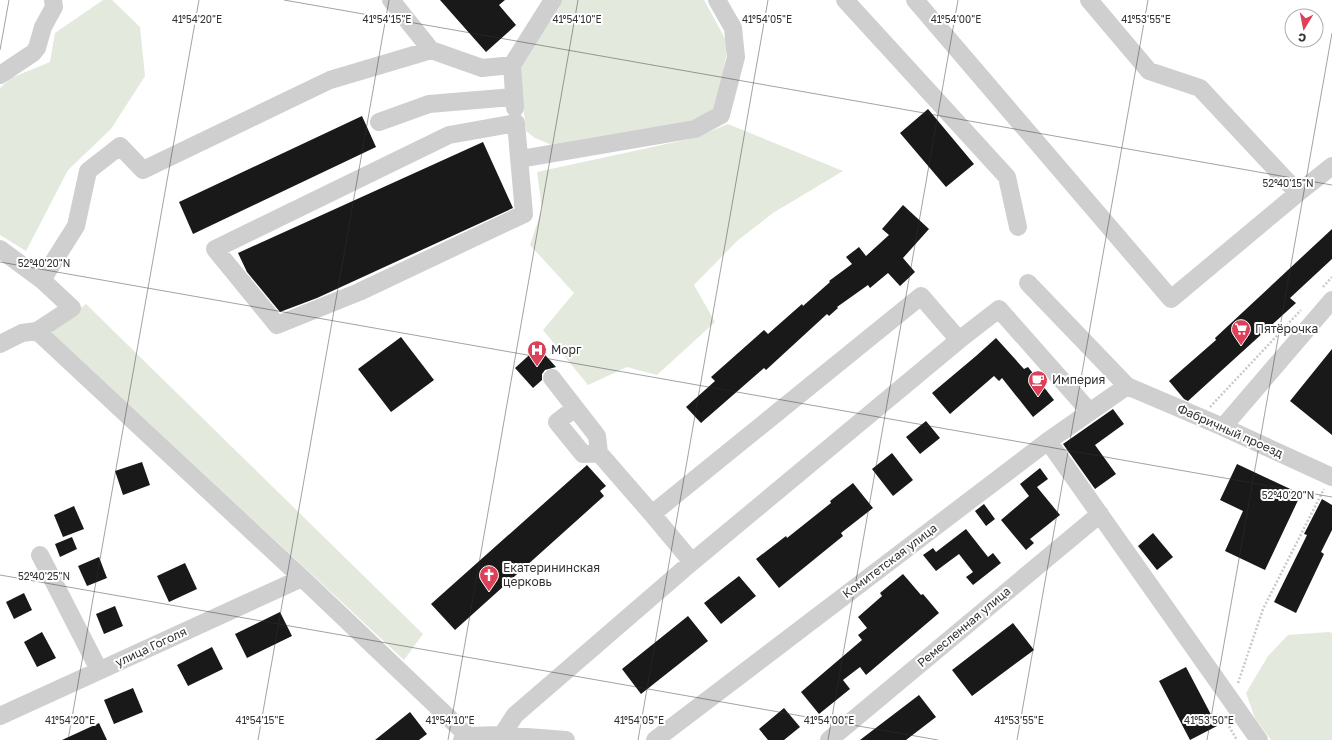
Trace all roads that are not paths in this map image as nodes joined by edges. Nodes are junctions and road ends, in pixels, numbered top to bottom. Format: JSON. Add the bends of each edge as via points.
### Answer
{"nodes":[{"id":1,"x":53,"y":0,"type":"edge"},
{"id":2,"x":391,"y":0,"type":"edge"},
{"id":3,"x":553,"y":0,"type":"edge"},
{"id":4,"x":717,"y":0,"type":"edge"},
{"id":5,"x":845,"y":0,"type":"edge"},
{"id":6,"x":915,"y":0,"type":"edge"},
{"id":7,"x":1089,"y":0,"type":"edge"},
{"id":8,"x":431,"y":50,"type":"junction"},
{"id":9,"x":512,"y":65,"type":"junction"},
{"id":10,"x":0,"y":75,"type":"edge"},
{"id":11,"x":514,"y":97,"type":"junction"},
{"id":12,"x":380,"y":122,"type":"dead end"},
{"id":13,"x":516,"y":123,"type":"junction"},
{"id":14,"x":520,"y":159,"type":"junction"},
{"id":15,"x":1332,"y":166,"type":"edge"},
{"id":16,"x":1298,"y":193,"type":"junction"},
{"id":17,"x":1018,"y":227,"type":"dead end"},
{"id":18,"x":0,"y":249,"type":"edge"},
{"id":19,"x":42,"y":280,"type":"junction"},
{"id":20,"x":1028,"y":283,"type":"dead end"},
{"id":21,"x":1327,"y":294,"type":"edge"},
{"id":22,"x":30,"y":332,"type":"junction"},
{"id":23,"x":959,"y":340,"type":"junction"},
{"id":24,"x":0,"y":344,"type":"edge"},
{"id":25,"x":552,"y":378,"type":"dead end"},
{"id":26,"x":1127,"y":386,"type":"junction"},
{"id":27,"x":1089,"y":411,"type":"junction"},
{"id":28,"x":1223,"y":427,"type":"junction"},
{"id":29,"x":1048,"y":441,"type":"junction"},
{"id":30,"x":1331,"y":477,"type":"edge"},
{"id":31,"x":652,"y":514,"type":"junction"},
{"id":32,"x":1100,"y":514,"type":"junction"},
{"id":33,"x":40,"y":555,"type":"dead end"},
{"id":34,"x":692,"y":562,"type":"junction"},
{"id":35,"x":302,"y":578,"type":"junction"},
{"id":36,"x":100,"y":670,"type":"junction"},
{"id":37,"x":0,"y":716,"type":"edge"},
{"id":38,"x":502,"y":735,"type":"junction"},
{"id":39,"x":465,"y":738,"type":"edge"},
{"id":40,"x":566,"y":740,"type":"edge"},
{"id":41,"x":655,"y":740,"type":"edge"},
{"id":42,"x":829,"y":740,"type":"edge"},
{"id":43,"x":1259,"y":740,"type":"edge"}],
"edges":[{"from":1,"to":10,"type":"street","via":[[54,7],[43,27],[37,48]]},
{"from":2,"to":8,"type":"street"},
{"from":3,"to":9,"type":"street"},
{"from":4,"to":14,"type":"street","via":[[733,28],[736,57],[721,115],[695,130]]},
{"from":5,"to":17,"type":"street","via":[[1007,177]]},
{"from":6,"to":16,"type":"street","via":[[1170,299]]},
{"from":7,"to":16,"type":"street","via":[[1149,71],[1200,88]]},
{"from":8,"to":9,"type":"street","via":[[482,68]]},
{"from":8,"to":19,"type":"street","via":[[330,80],[143,170],[120,146],[88,170],[76,226]]},
{"from":9,"to":11,"type":"street"},
{"from":11,"to":12,"type":"street","via":[[429,104]]},
{"from":11,"to":13,"type":"street"},
{"from":13,"to":14,"type":"street"},
{"from":13,"to":14,"type":"street","via":[[449,135],[215,249],[277,325],[359,292],[524,214]]},
{"from":15,"to":16,"type":"street"},
{"from":18,"to":19,"type":"street"},
{"from":19,"to":22,"type":"street","via":[[72,308]]},
{"from":20,"to":26,"type":"street"},
{"from":21,"to":28,"type":"street"},
{"from":22,"to":24,"type":"street"},
{"from":22,"to":35,"type":"street"},
{"from":23,"to":27,"type":"street","via":[[999,309]]},
{"from":23,"to":31,"type":"street","via":[[921,296]]},
{"from":23,"to":34,"type":"street"},
{"from":25,"to":31,"type":"street","via":[[596,436],[599,453]]},
{"from":26,"to":27,"type":"street","name":"Комитетская улица"},
{"from":26,"to":28,"type":"street","name":"Фабричный проезд"},
{"from":27,"to":29,"type":"street","name":"Комитетская улица"},
{"from":28,"to":30,"type":"street","name":"Фабричный проезд"},
{"from":29,"to":32,"type":"street"},
{"from":29,"to":41,"type":"street","name":"Комитетская улица"},
{"from":31,"to":34,"type":"street"},
{"from":32,"to":42,"type":"street","name":"Ремесленная улица"},
{"from":32,"to":43,"type":"street"},
{"from":33,"to":36,"type":"street"},
{"from":34,"to":38,"type":"street","via":[[515,715]]},
{"from":35,"to":36,"type":"street","name":"улица Гоголя"},
{"from":35,"to":39,"type":"street"},
{"from":36,"to":37,"type":"street","name":"улица Гоголя"},
{"from":38,"to":39,"type":"street"},
{"from":38,"to":40,"type":"street"}]}
